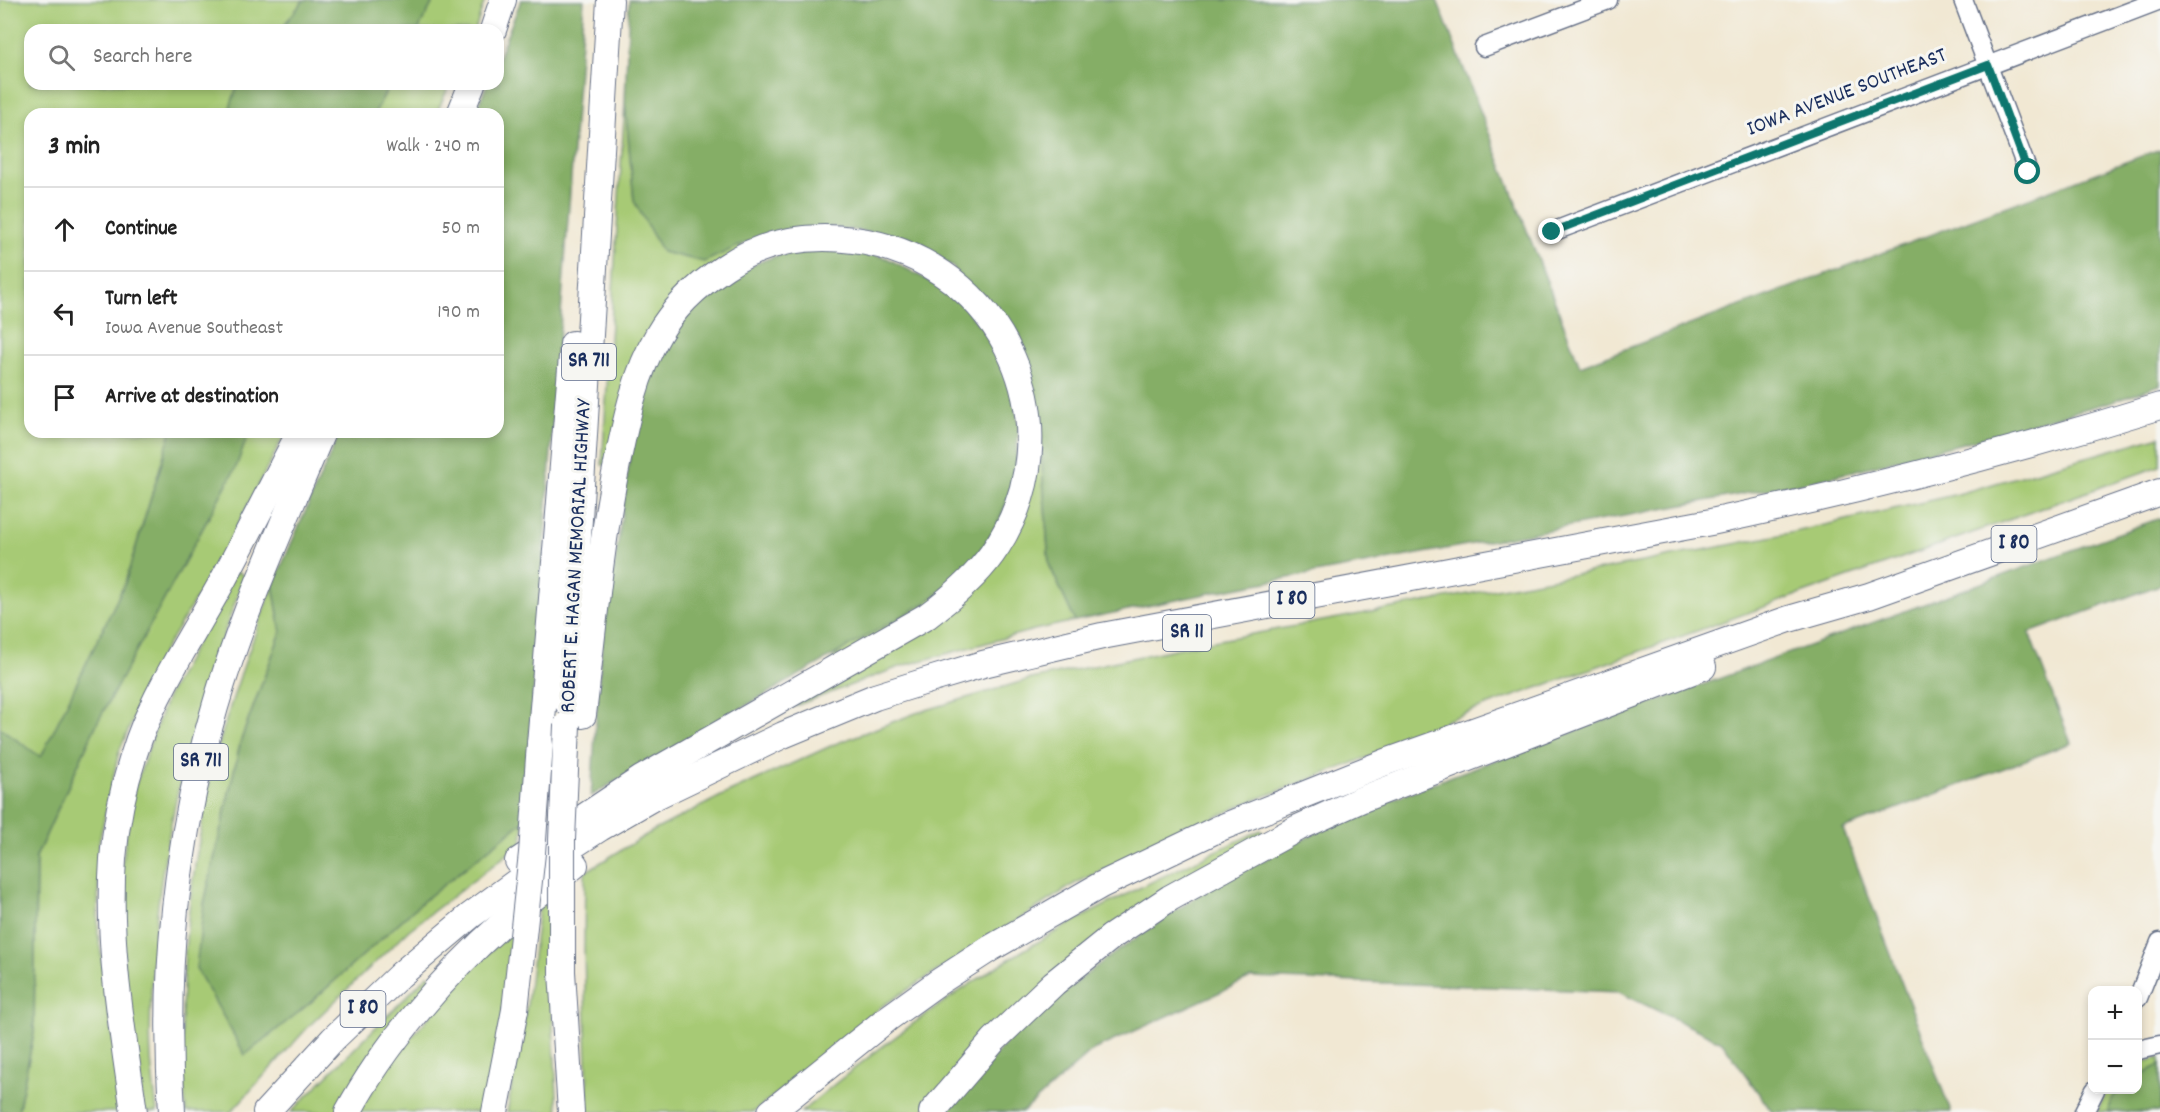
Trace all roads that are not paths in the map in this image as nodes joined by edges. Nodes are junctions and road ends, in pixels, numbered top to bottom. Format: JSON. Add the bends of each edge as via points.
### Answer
{"nodes":[{"id":1,"x":503,"y":0,"type":"edge"},
{"id":2,"x":610,"y":0,"type":"edge"},
{"id":3,"x":1608,"y":0,"type":"edge"},
{"id":4,"x":1963,"y":0,"type":"edge"},
{"id":5,"x":2160,"y":0,"type":"edge"},
{"id":6,"x":494,"y":24,"type":"edge"},
{"id":7,"x":1484,"y":47,"type":"dead end"},
{"id":8,"x":1988,"y":65,"type":"junction"},
{"id":9,"x":470,"y":90,"type":"edge"},
{"id":10,"x":462,"y":108,"type":"edge"},
{"id":11,"x":602,"y":152,"type":"junction"},
{"id":12,"x":2028,"y":172,"type":"dead end"},
{"id":13,"x":1552,"y":232,"type":"dead end"},
{"id":14,"x":2160,"y":406,"type":"edge"},
{"id":15,"x":2160,"y":422,"type":"edge"},
{"id":16,"x":297,"y":438,"type":"edge"},
{"id":17,"x":319,"y":438,"type":"edge"},
{"id":18,"x":2160,"y":492,"type":"edge"},
{"id":19,"x":1869,"y":596,"type":"junction"},
{"id":20,"x":575,"y":720,"type":"junction"},
{"id":21,"x":2160,"y":942,"type":"edge"},
{"id":22,"x":2160,"y":976,"type":"edge"},
{"id":23,"x":2142,"y":988,"type":"edge"},
{"id":24,"x":2142,"y":993,"type":"edge"},
{"id":25,"x":2160,"y":1045,"type":"edge"},
{"id":26,"x":2142,"y":1049,"type":"edge"},
{"id":27,"x":2093,"y":1094,"type":"edge"},
{"id":28,"x":134,"y":1112,"type":"edge"},
{"id":29,"x":172,"y":1112,"type":"edge"},
{"id":30,"x":249,"y":1112,"type":"edge"},
{"id":31,"x":266,"y":1112,"type":"edge"},
{"id":32,"x":348,"y":1112,"type":"edge"},
{"id":33,"x":495,"y":1112,"type":"edge"},
{"id":34,"x":571,"y":1112,"type":"edge"},
{"id":35,"x":771,"y":1112,"type":"edge"},
{"id":36,"x":932,"y":1112,"type":"edge"},
{"id":37,"x":2084,"y":1112,"type":"edge"}],
"edges":[{"from":1,"to":6,"type":"highway"},
{"from":2,"to":11,"type":"highway","name":"ROBERT E. HAGAN MEMORIAL HIGHWAY","number":"SR 711"},
{"from":3,"to":7,"type":"street"},
{"from":4,"to":8,"type":"street"},
{"from":5,"to":8,"type":"street","name":"IOWA AVENUE SOUTHEAST"},
{"from":8,"to":12,"type":"street"},
{"from":8,"to":13,"type":"street","name":"IOWA AVENUE SOUTHEAST"},
{"from":9,"to":10,"type":"highway"},
{"from":11,"to":20,"type":"highway","name":"ROBERT E. HAGAN MEMORIAL HIGHWAY","number":"SR 711"},
{"from":11,"to":33,"type":"highway","bridge":true,"via":[[581,248],[532,853],[514,1010]]},
{"from":14,"to":31,"type":"highway","number":"I 80","via":[[2015,449],[1793,504],[1102,636],[983,664],[875,698],[783,735],[652,798],[515,884],[400,975],[333,1039]]},
{"from":15,"to":32,"type":"highway","number":"SR 11","via":[[2040,458],[1835,509],[1691,540],[1067,658],[926,696],[844,725],[723,777],[582,860],[503,923],[461,964],[388,1049]]},
{"from":16,"to":28,"type":"highway","via":[[159,695],[129,770],[113,857],[111,923]]},
{"from":17,"to":29,"type":"highway","number":"SR 711","via":[[250,604],[215,707],[195,786],[179,870],[171,952],[168,1044]]},
{"from":18,"to":19,"type":"highway","number":"I 80"},
{"from":19,"to":35,"type":"highway","number":"I 80","via":[[1789,619],[1386,762],[1220,828],[1101,885],[992,948],[887,1019]]},
{"from":19,"to":36,"type":"highway","via":[[1793,633],[1360,800],[1207,877],[1111,937],[1054,983],[994,1041]]},
{"from":20,"to":30,"type":"highway","via":[[624,430],[649,352],[678,308],[696,289],[737,259],[802,238],[831,237],[892,249],[921,261],[967,294],[1004,339],[1024,391],[1030,424],[1026,468],[1015,510],[992,554],[951,597],[901,632],[641,779],[508,868],[370,984],[307,1046]]},
{"from":20,"to":34,"type":"highway","name":"ROBERT E. HAGAN MEMORIAL HIGHWAY","number":"SR 711","bridge":true,"via":[[562,840],[562,972]]},
{"from":21,"to":23,"type":"street"},
{"from":22,"to":24,"type":"street"},
{"from":25,"to":26,"type":"street"},
{"from":27,"to":37,"type":"street"}]}
